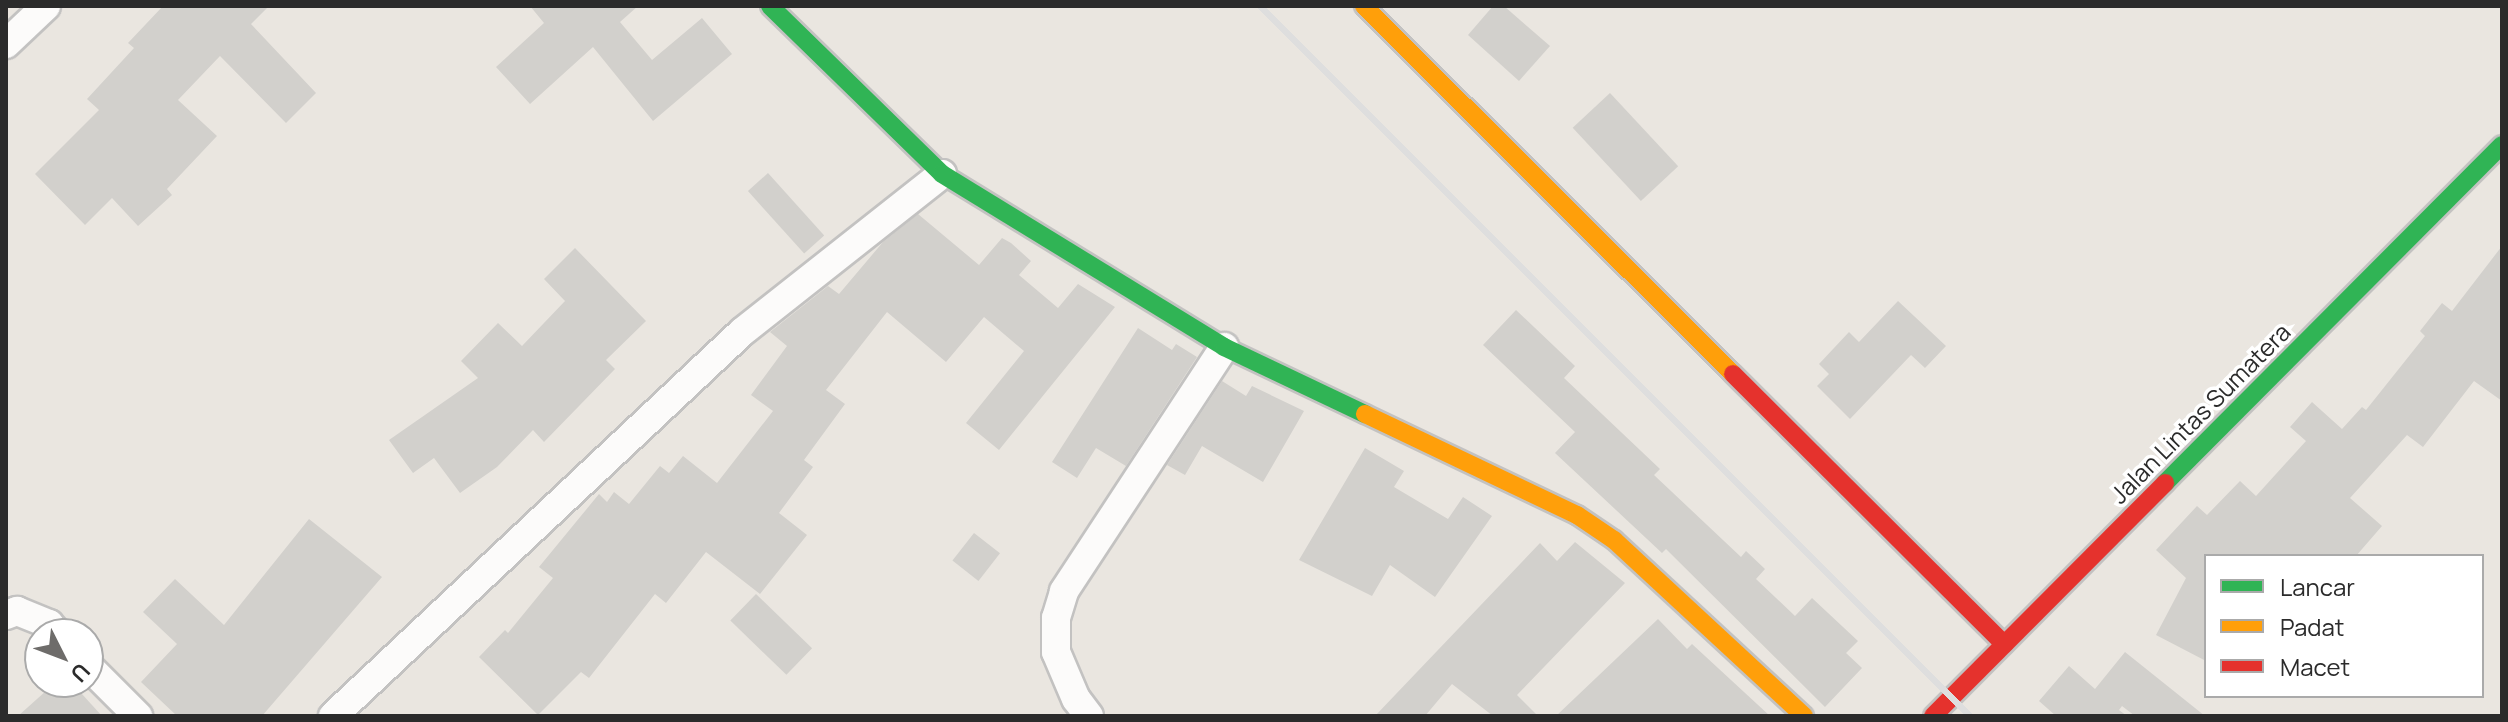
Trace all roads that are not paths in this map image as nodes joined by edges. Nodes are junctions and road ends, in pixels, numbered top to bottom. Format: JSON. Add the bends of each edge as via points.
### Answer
{"nodes":[{"id":1,"x":46,"y":6,"type":"edge"},
{"id":2,"x":770,"y":6,"type":"edge"},
{"id":3,"x":1364,"y":6,"type":"edge"},
{"id":4,"x":8,"y":40,"type":"edge"},
{"id":5,"x":2502,"y":146,"type":"edge"},
{"id":6,"x":942,"y":174,"type":"junction"},
{"id":7,"x":1224,"y":347,"type":"junction"},
{"id":8,"x":6,"y":615,"type":"edge"},
{"id":9,"x":34,"y":618,"type":"edge"},
{"id":10,"x":2004,"y":644,"type":"junction"},
{"id":11,"x":104,"y":682,"type":"edge"},
{"id":12,"x":138,"y":716,"type":"edge"},
{"id":13,"x":333,"y":716,"type":"edge"},
{"id":14,"x":1089,"y":716,"type":"edge"},
{"id":15,"x":1804,"y":716,"type":"edge"},
{"id":16,"x":1933,"y":716,"type":"edge"}],
"edges":[{"from":1,"to":4,"type":"street"},
{"from":2,"to":6,"type":"main road"},
{"from":3,"to":10,"type":"main road"},
{"from":5,"to":10,"type":"main road","name":"Jalan Lintas Sumatera"},
{"from":6,"to":7,"type":"main road"},
{"from":6,"to":13,"type":"street","via":[[742,332]]},
{"from":7,"to":14,"type":"street","via":[[1064,591],[1056,618],[1056,652]]},
{"from":7,"to":15,"type":"main road","via":[[1577,515],[1614,540]]},
{"from":8,"to":9,"type":"street","via":[[17,611]]},
{"from":10,"to":16,"type":"main road","name":"Jalan Lintas Sumatera"},
{"from":11,"to":12,"type":"street"}]}
